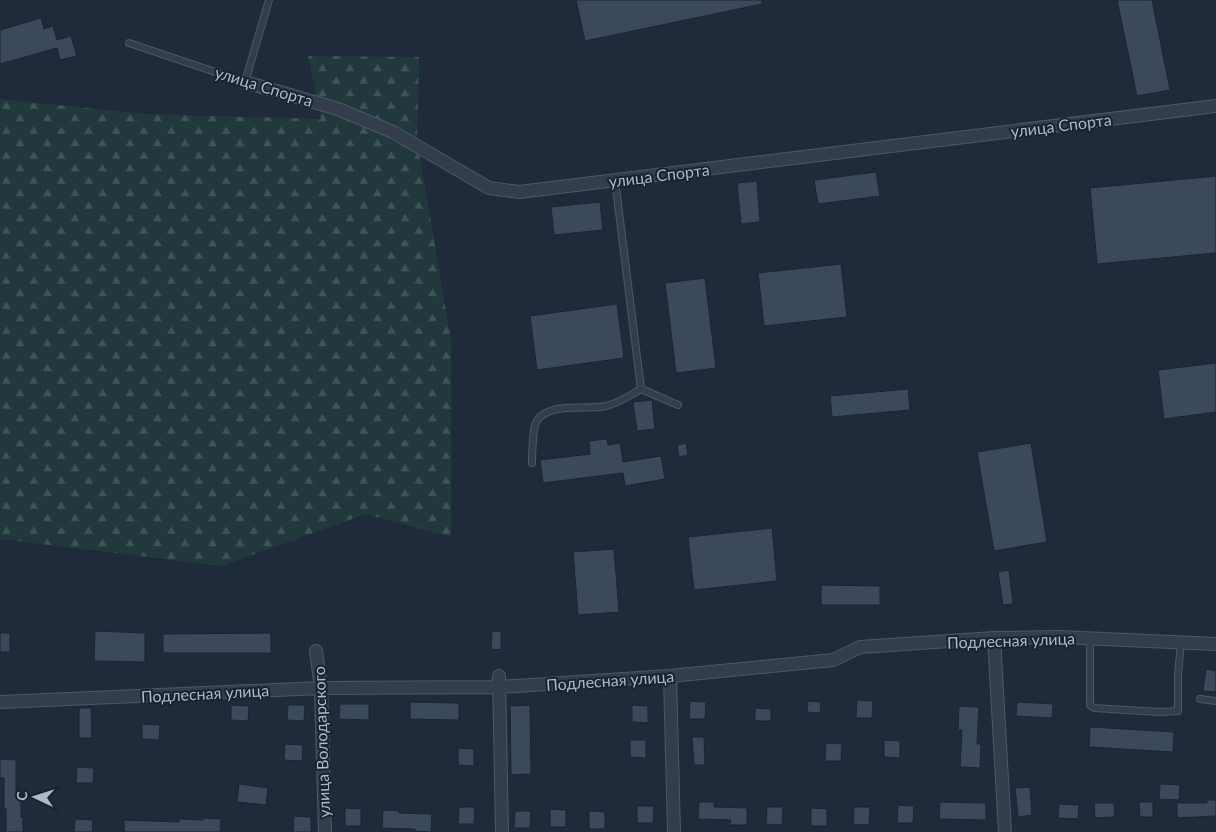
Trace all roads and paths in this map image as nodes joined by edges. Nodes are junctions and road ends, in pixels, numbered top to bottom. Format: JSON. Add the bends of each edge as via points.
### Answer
{"nodes":[{"id":1,"x":270,"y":0,"type":"edge"},
{"id":2,"x":129,"y":43,"type":"dead end"},
{"id":3,"x":245,"y":82,"type":"junction"},
{"id":4,"x":1216,"y":106,"type":"edge"},
{"id":5,"x":615,"y":180,"type":"junction"},
{"id":6,"x":641,"y":389,"type":"junction"},
{"id":7,"x":678,"y":405,"type":"dead end"},
{"id":8,"x":532,"y":463,"type":"dead end"},
{"id":9,"x":994,"y":638,"type":"junction"},
{"id":10,"x":1090,"y":638,"type":"junction"},
{"id":11,"x":1181,"y":642,"type":"junction"},
{"id":12,"x":1216,"y":644,"type":"edge"},
{"id":13,"x":316,"y":651,"type":"dead end"},
{"id":14,"x":670,"y":676,"type":"junction"},
{"id":15,"x":499,"y":682,"type":"junction"},
{"id":16,"x":321,"y":688,"type":"junction"},
{"id":17,"x":1200,"y":699,"type":"dead end"},
{"id":18,"x":1216,"y":701,"type":"edge"},
{"id":19,"x":0,"y":702,"type":"edge"},
{"id":20,"x":325,"y":832,"type":"edge"},
{"id":21,"x":502,"y":832,"type":"edge"},
{"id":22,"x":674,"y":832,"type":"edge"},
{"id":23,"x":1005,"y":832,"type":"edge"}],
"edges":[{"from":1,"to":3,"type":"lane"},
{"from":2,"to":3,"type":"lane","name":"улица Спорта"},
{"from":3,"to":5,"type":"street","name":"улица Спорта","via":[[338,108],[393,132],[489,188],[519,192]]},
{"from":4,"to":5,"type":"street","name":"улица Спорта"},
{"from":5,"to":6,"type":"lane"},
{"from":6,"to":7,"type":"lane"},
{"from":6,"to":8,"type":"lane","via":[[604,407],[552,410],[541,416],[535,425]]},
{"from":9,"to":10,"type":"street","name":"Подлесная улица"},
{"from":9,"to":14,"type":"street","name":"Подлесная улица","via":[[860,647],[833,660]]},
{"from":9,"to":23,"type":"street"},
{"from":10,"to":11,"type":"street","name":"Подлесная улица"},
{"from":10,"to":11,"type":"lane","via":[[1090,705],[1094,708],[1160,712],[1178,711]]},
{"from":11,"to":12,"type":"street","name":"Подлесная улица"},
{"from":13,"to":16,"type":"street","name":"улица Володарского"},
{"from":14,"to":15,"type":"street","name":"Подлесная улица"},
{"from":14,"to":22,"type":"street"},
{"from":15,"to":16,"type":"street","name":"Подлесная улица"},
{"from":15,"to":21,"type":"street"},
{"from":16,"to":19,"type":"street","name":"Подлесная улица"},
{"from":16,"to":20,"type":"street","name":"улица Володарского"},
{"from":17,"to":18,"type":"lane"}]}
